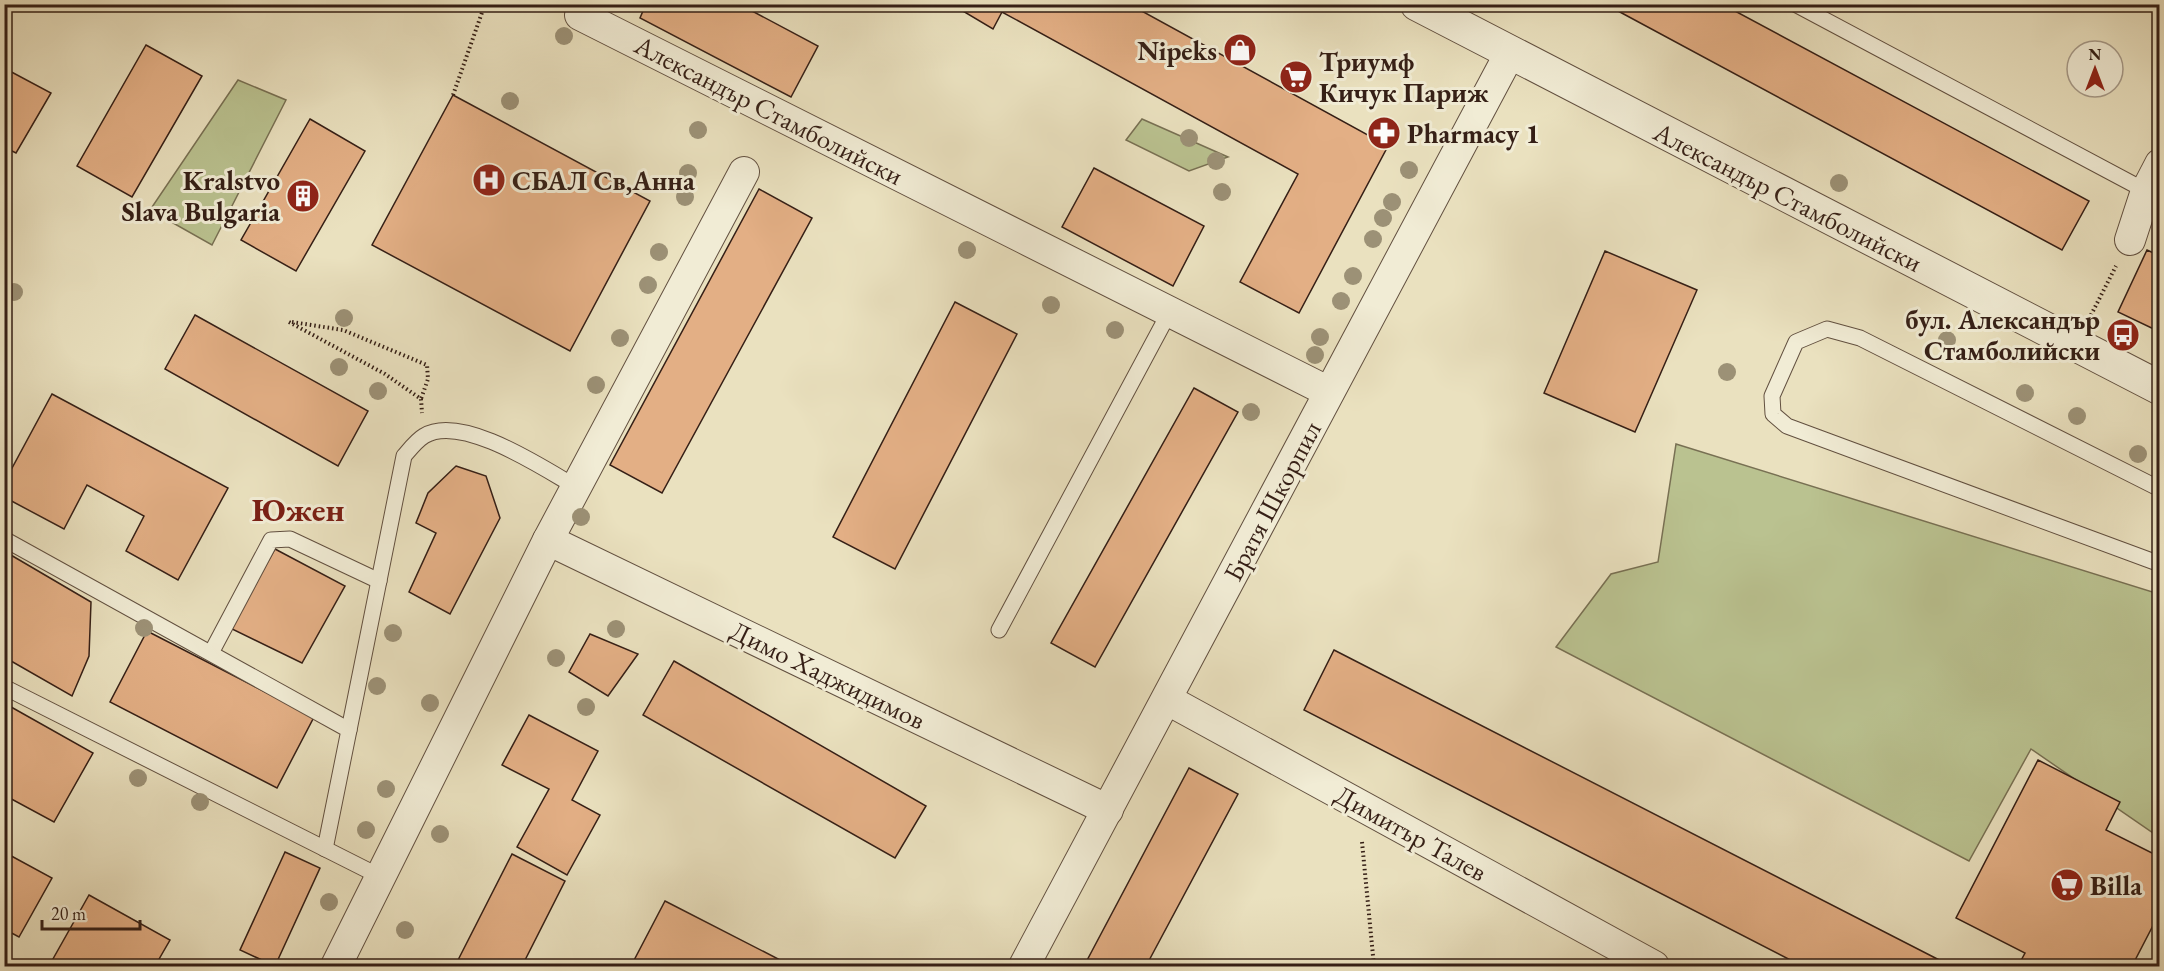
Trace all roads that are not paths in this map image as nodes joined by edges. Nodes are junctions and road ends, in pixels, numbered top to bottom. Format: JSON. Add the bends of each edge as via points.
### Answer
{"nodes":[{"id":1,"x":586,"y":4,"type":"edge"},
{"id":2,"x":1417,"y":4,"type":"edge"},
{"id":3,"x":1795,"y":4,"type":"edge"},
{"id":4,"x":1510,"y":53,"type":"junction"},
{"id":5,"x":2160,"y":164,"type":"edge"},
{"id":6,"x":744,"y":172,"type":"dead end"},
{"id":7,"x":2146,"y":191,"type":"junction"},
{"id":8,"x":968,"y":210,"type":"joint"},
{"id":9,"x":2130,"y":240,"type":"road end"},
{"id":10,"x":1170,"y":311,"type":"junction"},
{"id":11,"x":2160,"y":388,"type":"edge"},
{"id":12,"x":1329,"y":392,"type":"junction"},
{"id":13,"x":576,"y":487,"type":"junction"},
{"id":14,"x":2160,"y":489,"type":"edge"},
{"id":15,"x":4,"y":539,"type":"edge"},
{"id":16,"x":548,"y":540,"type":"junction"},
{"id":17,"x":2160,"y":564,"type":"edge"},
{"id":18,"x":379,"y":581,"type":"junction"},
{"id":19,"x":999,"y":630,"type":"dead end"},
{"id":20,"x":211,"y":653,"type":"junction"},
{"id":21,"x":4,"y":687,"type":"edge"},
{"id":22,"x":1168,"y":700,"type":"junction"},
{"id":23,"x":349,"y":730,"type":"junction"},
{"id":24,"x":1108,"y":810,"type":"junction"},
{"id":25,"x":325,"y":849,"type":"junction"},
{"id":26,"x":381,"y":877,"type":"junction"},
{"id":27,"x":336,"y":966,"type":"edge"},
{"id":28,"x":1024,"y":966,"type":"edge"},
{"id":29,"x":1654,"y":966,"type":"edge"}],
"edges":[{"from":1,"to":8,"type":"street","name":"Александър Стамболийски","via":[[580,15]]},
{"from":2,"to":4,"type":"street","name":"Александър Стамболийски"},
{"from":3,"to":7,"type":"lane"},
{"from":4,"to":11,"type":"street","name":"Александър Стамболийски"},
{"from":4,"to":12,"type":"street"},
{"from":5,"to":7,"type":"street"},
{"from":6,"to":13,"type":"street"},
{"from":7,"to":9,"type":"street"},
{"from":8,"to":10,"type":"street","name":"Братя Шкорпил"},
{"from":10,"to":12,"type":"street","name":"Братя Шкорпил"},
{"from":10,"to":19,"type":"lane"},
{"from":12,"to":22,"type":"street","name":"Братя Шкорпил"},
{"from":13,"to":16,"type":"street"},
{"from":13,"to":18,"type":"lane","via":[[497,443],[455,429],[425,435],[404,456]]},
{"from":14,"to":17,"type":"lane","via":[[1860,338],[1827,329],[1796,342],[1772,396],[1773,414],[1787,426]]},
{"from":15,"to":20,"type":"lane"},
{"from":16,"to":24,"type":"street","name":"Димо Хаджидимов"},
{"from":16,"to":26,"type":"street"},
{"from":18,"to":20,"type":"lane","via":[[290,539],[270,540]]},
{"from":18,"to":23,"type":"lane"},
{"from":20,"to":23,"type":"lane"},
{"from":21,"to":25,"type":"lane"},
{"from":22,"to":24,"type":"street","name":"Братя Шкорпил"},
{"from":22,"to":29,"type":"street","name":"Димитър Талев"},
{"from":23,"to":25,"type":"lane"},
{"from":24,"to":28,"type":"street","name":"Братя Шкорпил"},
{"from":25,"to":26,"type":"lane"},
{"from":26,"to":27,"type":"street"}]}
